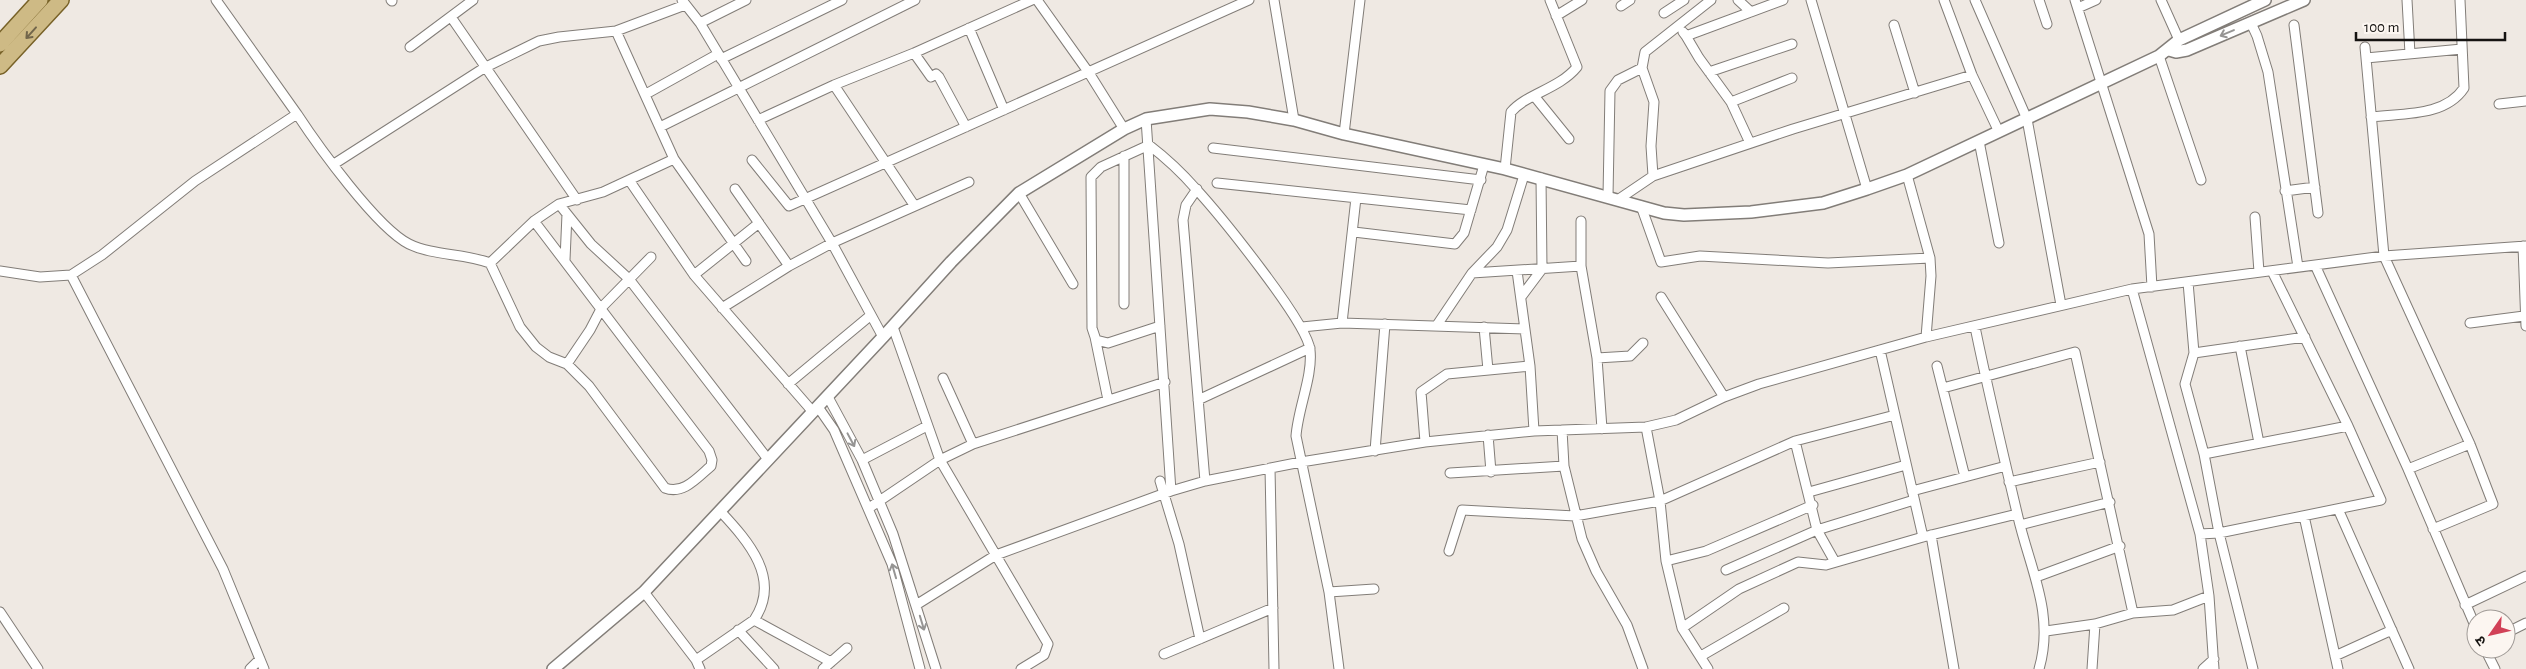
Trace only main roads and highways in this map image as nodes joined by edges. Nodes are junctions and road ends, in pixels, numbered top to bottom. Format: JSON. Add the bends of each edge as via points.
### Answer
{"nodes":[{"id":1,"x":40,"y":0,"type":"edge"},
{"id":2,"x":61,"y":0,"type":"edge"},
{"id":3,"x":0,"y":44,"type":"edge"},
{"id":4,"x":0,"y":66,"type":"edge"}],
"edges":[{"from":1,"to":3,"type":"main road"},
{"from":2,"to":4,"type":"main road","one_way":true}]}
